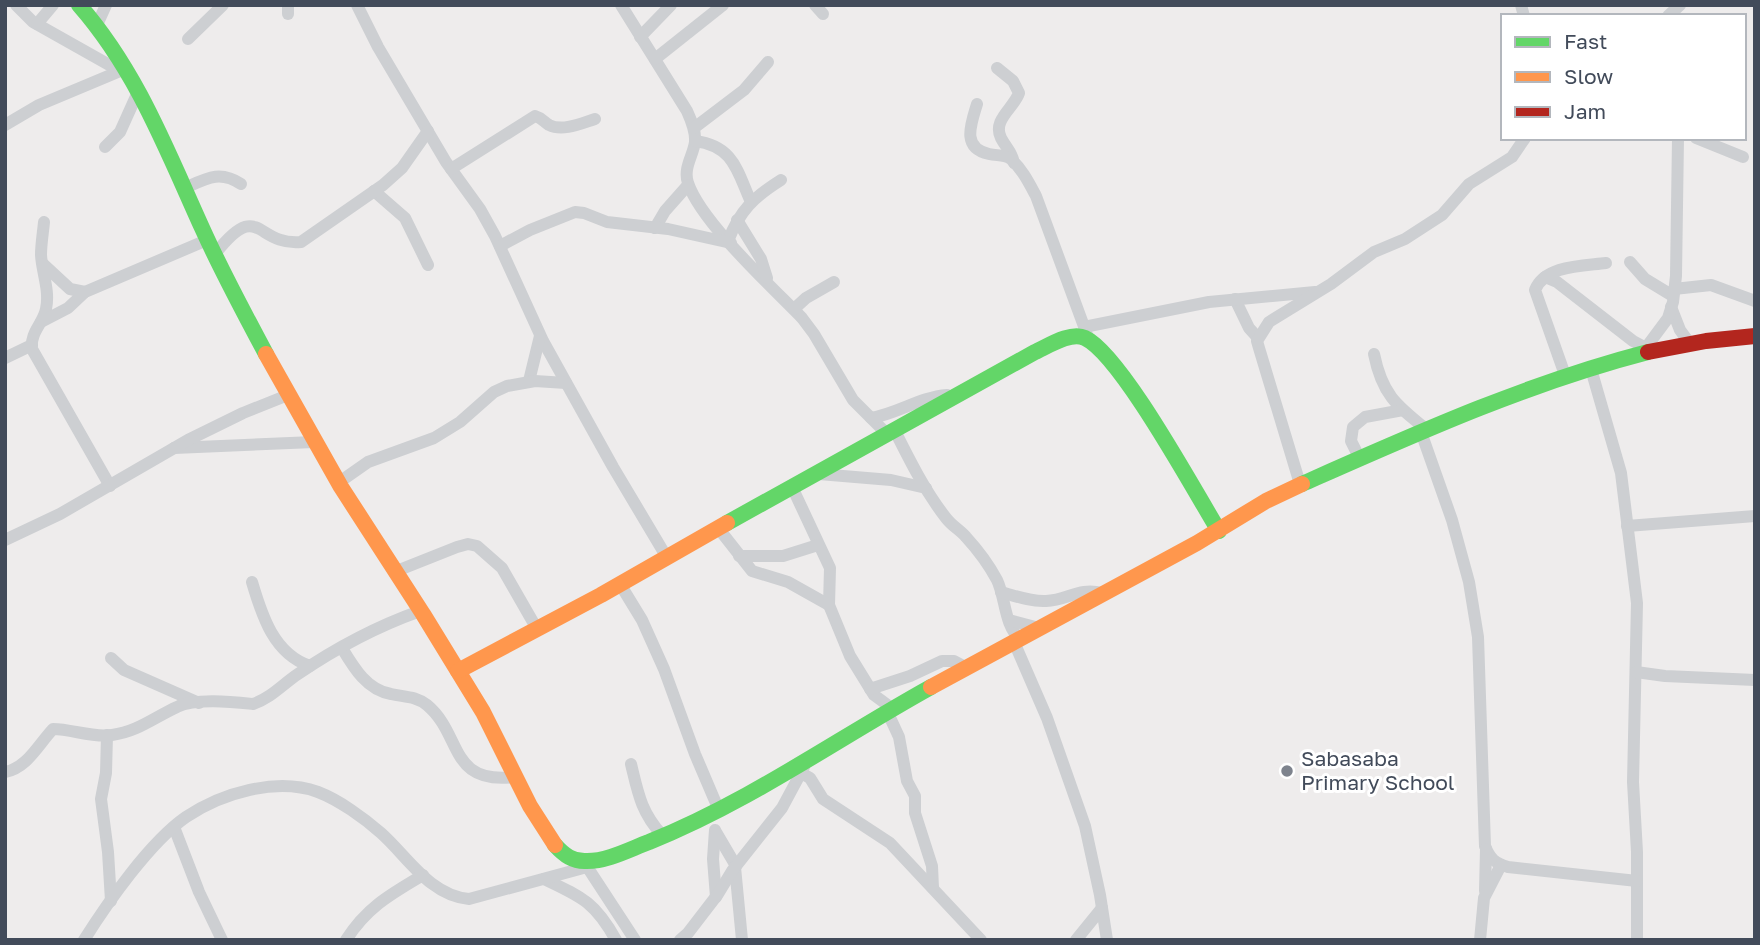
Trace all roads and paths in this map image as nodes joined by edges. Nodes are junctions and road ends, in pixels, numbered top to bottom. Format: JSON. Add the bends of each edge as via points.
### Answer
{"nodes":[{"id":1,"x":16,"y":5,"type":"edge"},
{"id":2,"x":53,"y":5,"type":"edge"},
{"id":3,"x":79,"y":5,"type":"edge"},
{"id":4,"x":106,"y":5,"type":"edge"},
{"id":5,"x":223,"y":5,"type":"edge"},
{"id":6,"x":357,"y":5,"type":"edge"},
{"id":7,"x":621,"y":5,"type":"edge"},
{"id":8,"x":671,"y":5,"type":"edge"},
{"id":9,"x":723,"y":5,"type":"edge"},
{"id":10,"x":37,"y":24,"type":"junction"},
{"id":11,"x":97,"y":26,"type":"junction"},
{"id":12,"x":640,"y":37,"type":"junction"},
{"id":13,"x":188,"y":39,"type":"dead end"},
{"id":14,"x":655,"y":59,"type":"junction"},
{"id":15,"x":768,"y":62,"type":"dead end"},
{"id":16,"x":997,"y":68,"type":"dead end"},
{"id":17,"x":123,"y":70,"type":"junction"},
{"id":18,"x":138,"y":92,"type":"junction"},
{"id":19,"x":977,"y":104,"type":"dead end"},
{"id":20,"x":595,"y":119,"type":"dead end"},
{"id":21,"x":5,"y":125,"type":"edge"},
{"id":22,"x":428,"y":131,"type":"junction"},
{"id":23,"x":694,"y":135,"type":"junction"},
{"id":24,"x":1524,"y":140,"type":"edge"},
{"id":25,"x":1678,"y":140,"type":"edge"},
{"id":26,"x":1701,"y":140,"type":"edge"},
{"id":27,"x":104,"y":147,"type":"dead end"},
{"id":28,"x":1742,"y":157,"type":"dead end"},
{"id":29,"x":1014,"y":163,"type":"junction"},
{"id":30,"x":451,"y":169,"type":"junction"},
{"id":31,"x":781,"y":180,"type":"dead end"},
{"id":32,"x":241,"y":184,"type":"dead end"},
{"id":33,"x":688,"y":185,"type":"junction"},
{"id":34,"x":185,"y":188,"type":"junction"},
{"id":35,"x":374,"y":191,"type":"junction"},
{"id":36,"x":751,"y":202,"type":"junction"},
{"id":37,"x":737,"y":220,"type":"junction"},
{"id":38,"x":44,"y":222,"type":"dead end"},
{"id":39,"x":655,"y":228,"type":"junction"},
{"id":40,"x":730,"y":242,"type":"junction"},
{"id":41,"x":500,"y":246,"type":"junction"},
{"id":42,"x":211,"y":247,"type":"junction"},
{"id":43,"x":1630,"y":262,"type":"dead end"},
{"id":44,"x":1606,"y":263,"type":"dead end"},
{"id":45,"x":43,"y":264,"type":"junction"},
{"id":46,"x":428,"y":265,"type":"dead end"},
{"id":47,"x":1545,"y":276,"type":"junction"},
{"id":48,"x":768,"y":282,"type":"junction"},
{"id":49,"x":834,"y":282,"type":"dead end"},
{"id":50,"x":85,"y":292,"type":"junction"},
{"id":51,"x":1318,"y":292,"type":"junction"},
{"id":52,"x":1673,"y":297,"type":"junction"},
{"id":53,"x":1235,"y":299,"type":"junction"},
{"id":54,"x":1755,"y":301,"type":"edge"},
{"id":55,"x":793,"y":309,"type":"junction"},
{"id":56,"x":41,"y":321,"type":"junction"},
{"id":57,"x":1086,"y":333,"type":"junction"},
{"id":58,"x":540,"y":335,"type":"junction"},
{"id":59,"x":1755,"y":336,"type":"edge"},
{"id":60,"x":1258,"y":338,"type":"junction"},
{"id":61,"x":32,"y":345,"type":"junction"},
{"id":62,"x":1690,"y":345,"type":"junction"},
{"id":63,"x":1644,"y":351,"type":"junction"},
{"id":64,"x":1374,"y":354,"type":"dead end"},
{"id":65,"x":5,"y":358,"type":"edge"},
{"id":66,"x":1591,"y":369,"type":"junction"},
{"id":67,"x":1565,"y":375,"type":"junction"},
{"id":68,"x":529,"y":382,"type":"junction"},
{"id":69,"x":566,"y":383,"type":"junction"},
{"id":70,"x":288,"y":395,"type":"junction"},
{"id":71,"x":956,"y":395,"type":"junction"},
{"id":72,"x":1403,"y":410,"type":"junction"},
{"id":73,"x":871,"y":418,"type":"junction"},
{"id":74,"x":1424,"y":431,"type":"junction"},
{"id":75,"x":891,"y":433,"type":"junction"},
{"id":76,"x":314,"y":442,"type":"junction"},
{"id":77,"x":174,"y":448,"type":"junction"},
{"id":78,"x":1360,"y":459,"type":"junction"},
{"id":79,"x":819,"y":474,"type":"junction"},
{"id":80,"x":338,"y":483,"type":"junction"},
{"id":81,"x":1300,"y":484,"type":"junction"},
{"id":82,"x":110,"y":486,"type":"junction"},
{"id":83,"x":926,"y":488,"type":"junction"},
{"id":84,"x":793,"y":489,"type":"junction"},
{"id":85,"x":1755,"y":516,"type":"edge"},
{"id":86,"x":1627,"y":526,"type":"junction"},
{"id":87,"x":719,"y":528,"type":"junction"},
{"id":88,"x":1219,"y":531,"type":"junction"},
{"id":89,"x":5,"y":540,"type":"edge"},
{"id":90,"x":818,"y":545,"type":"junction"},
{"id":91,"x":666,"y":556,"type":"junction"},
{"id":92,"x":739,"y":556,"type":"junction"},
{"id":93,"x":394,"y":572,"type":"junction"},
{"id":94,"x":252,"y":582,"type":"dead end"},
{"id":95,"x":620,"y":584,"type":"junction"},
{"id":96,"x":1001,"y":592,"type":"junction"},
{"id":97,"x":1102,"y":593,"type":"junction"},
{"id":98,"x":829,"y":605,"type":"junction"},
{"id":99,"x":420,"y":611,"type":"junction"},
{"id":100,"x":1009,"y":620,"type":"junction"},
{"id":101,"x":1039,"y":628,"type":"junction"},
{"id":102,"x":537,"y":629,"type":"junction"},
{"id":103,"x":1017,"y":641,"type":"junction"},
{"id":104,"x":342,"y":648,"type":"junction"},
{"id":105,"x":111,"y":658,"type":"dead end"},
{"id":106,"x":310,"y":666,"type":"junction"},
{"id":107,"x":967,"y":668,"type":"junction"},
{"id":108,"x":458,"y":671,"type":"junction"},
{"id":109,"x":1636,"y":672,"type":"junction"},
{"id":110,"x":1755,"y":680,"type":"edge"},
{"id":111,"x":870,"y":690,"type":"junction"},
{"id":112,"x":200,"y":703,"type":"junction"},
{"id":113,"x":890,"y":710,"type":"junction"},
{"id":114,"x":107,"y":735,"type":"junction"},
{"id":115,"x":809,"y":758,"type":"junction"},
{"id":116,"x":631,"y":764,"type":"dead end"},
{"id":117,"x":5,"y":772,"type":"edge"},
{"id":118,"x":802,"y":773,"type":"junction"},
{"id":119,"x":515,"y":777,"type":"junction"},
{"id":120,"x":715,"y":810,"type":"junction"},
{"id":121,"x":174,"y":827,"type":"junction"},
{"id":122,"x":715,"y":830,"type":"junction"},
{"id":123,"x":662,"y":835,"type":"junction"},
{"id":124,"x":1486,"y":849,"type":"junction"},
{"id":125,"x":586,"y":865,"type":"junction"},
{"id":126,"x":1502,"y":865,"type":"junction"},
{"id":127,"x":735,"y":867,"type":"junction"},
{"id":128,"x":423,"y":875,"type":"junction"},
{"id":129,"x":544,"y":879,"type":"junction"},
{"id":130,"x":1637,"y":881,"type":"junction"},
{"id":131,"x":933,"y":888,"type":"junction"},
{"id":132,"x":1486,"y":895,"type":"junction"},
{"id":133,"x":716,"y":897,"type":"junction"},
{"id":134,"x":111,"y":901,"type":"junction"},
{"id":135,"x":1102,"y":908,"type":"junction"},
{"id":136,"x":84,"y":940,"type":"edge"},
{"id":137,"x":222,"y":940,"type":"edge"},
{"id":138,"x":346,"y":940,"type":"edge"},
{"id":139,"x":616,"y":940,"type":"edge"},
{"id":140,"x":635,"y":940,"type":"edge"},
{"id":141,"x":680,"y":940,"type":"edge"},
{"id":142,"x":742,"y":940,"type":"edge"},
{"id":143,"x":981,"y":940,"type":"edge"},
{"id":144,"x":1076,"y":940,"type":"edge"},
{"id":145,"x":1107,"y":940,"type":"edge"},
{"id":146,"x":1480,"y":940,"type":"edge"},
{"id":147,"x":1637,"y":940,"type":"edge"}],
"edges":[{"from":1,"to":10,"type":"street"},
{"from":2,"to":10,"type":"street"},
{"from":3,"to":11,"type":"street"},
{"from":4,"to":11,"type":"street"},
{"from":5,"to":13,"type":"street"},
{"from":6,"to":22,"type":"street"},
{"from":7,"to":12,"type":"street"},
{"from":8,"to":12,"type":"street"},
{"from":9,"to":14,"type":"street"},
{"from":10,"to":17,"type":"street"},
{"from":11,"to":17,"type":"street","via":[[113,46]]},
{"from":12,"to":14,"type":"street"},
{"from":14,"to":23,"type":"street","via":[[687,111]]},
{"from":15,"to":23,"type":"street"},
{"from":16,"to":29,"type":"street","via":[[1019,93],[1001,118],[999,132]]},
{"from":17,"to":18,"type":"street"},
{"from":17,"to":21,"type":"street","via":[[39,105]]},
{"from":18,"to":27,"type":"street","via":[[120,132]]},
{"from":18,"to":34,"type":"street"},
{"from":19,"to":29,"type":"street","via":[[969,134],[975,148],[1004,155]]},
{"from":20,"to":30,"type":"street","via":[[558,128],[535,116]]},
{"from":22,"to":30,"type":"street"},
{"from":22,"to":35,"type":"street","via":[[402,167]]},
{"from":23,"to":33,"type":"street"},
{"from":23,"to":36,"type":"street","via":[[731,159]]},
{"from":24,"to":51,"type":"street","via":[[1512,157],[1469,184],[1442,215],[1374,252]]},
{"from":25,"to":52,"type":"street"},
{"from":26,"to":28,"type":"street"},
{"from":29,"to":57,"type":"street","via":[[1036,197]]},
{"from":30,"to":41,"type":"street"},
{"from":31,"to":36,"type":"street"},
{"from":32,"to":34,"type":"street","via":[[218,176]]},
{"from":33,"to":39,"type":"street"},
{"from":33,"to":40,"type":"street"},
{"from":34,"to":42,"type":"street"},
{"from":35,"to":42,"type":"street","via":[[301,242],[289,243],[246,226]]},
{"from":35,"to":46,"type":"street","via":[[405,218]]},
{"from":36,"to":37,"type":"street"},
{"from":37,"to":40,"type":"street"},
{"from":37,"to":48,"type":"street","via":[[761,259]]},
{"from":38,"to":45,"type":"street"},
{"from":39,"to":40,"type":"street"},
{"from":39,"to":41,"type":"street","via":[[607,222],[575,212]]},
{"from":40,"to":48,"type":"street"},
{"from":41,"to":58,"type":"street"},
{"from":42,"to":50,"type":"street"},
{"from":42,"to":70,"type":"street"},
{"from":43,"to":52,"type":"street","via":[[1645,279]]},
{"from":44,"to":47,"type":"street"},
{"from":45,"to":50,"type":"street","via":[[70,289]]},
{"from":45,"to":56,"type":"street","via":[[47,295]]},
{"from":47,"to":63,"type":"street"},
{"from":47,"to":67,"type":"street","via":[[1537,285],[1536,296]]},
{"from":48,"to":55,"type":"street"},
{"from":49,"to":55,"type":"street"},
{"from":50,"to":56,"type":"street","via":[[68,308]]},
{"from":51,"to":53,"type":"street"},
{"from":51,"to":60,"type":"street","via":[[1269,322]]},
{"from":52,"to":54,"type":"street","via":[[1711,285]]},
{"from":52,"to":62,"type":"street","via":[[1680,330]]},
{"from":52,"to":63,"type":"street","via":[[1668,318]]},
{"from":53,"to":57,"type":"street","via":[[1165,310]]},
{"from":53,"to":60,"type":"street"},
{"from":55,"to":73,"type":"street","via":[[814,334],[853,400]]},
{"from":56,"to":61,"type":"street"},
{"from":57,"to":71,"type":"street","via":[[1035,352]]},
{"from":57,"to":88,"type":"street","via":[[1135,394]]},
{"from":58,"to":68,"type":"street"},
{"from":58,"to":69,"type":"street"},
{"from":59,"to":62,"type":"street"},
{"from":60,"to":81,"type":"street"},
{"from":61,"to":65,"type":"street"},
{"from":61,"to":82,"type":"street"},
{"from":62,"to":63,"type":"street"},
{"from":63,"to":66,"type":"street"},
{"from":64,"to":72,"type":"street","via":[[1385,390]]},
{"from":66,"to":67,"type":"street"},
{"from":66,"to":86,"type":"street","via":[[1621,473]]},
{"from":67,"to":74,"type":"street"},
{"from":68,"to":69,"type":"street"},
{"from":68,"to":80,"type":"street","via":[[494,392],[434,438],[368,462]]},
{"from":69,"to":91,"type":"street"},
{"from":70,"to":76,"type":"street"},
{"from":70,"to":77,"type":"street"},
{"from":71,"to":73,"type":"street","via":[[937,396]]},
{"from":71,"to":75,"type":"street"},
{"from":72,"to":74,"type":"street"},
{"from":72,"to":78,"type":"street","via":[[1365,417],[1353,427],[1352,441]]},
{"from":73,"to":75,"type":"street"},
{"from":74,"to":78,"type":"street"},
{"from":74,"to":124,"type":"street","via":[[1469,582],[1478,637]]},
{"from":75,"to":79,"type":"street"},
{"from":75,"to":83,"type":"street"},
{"from":76,"to":77,"type":"street"},
{"from":76,"to":80,"type":"street"},
{"from":77,"to":82,"type":"street"},
{"from":78,"to":81,"type":"street"},
{"from":79,"to":83,"type":"street","via":[[880,478]]},
{"from":79,"to":84,"type":"street"},
{"from":80,"to":93,"type":"street"},
{"from":81,"to":88,"type":"street"},
{"from":82,"to":89,"type":"street"},
{"from":83,"to":96,"type":"street","via":[[948,522],[989,566]]},
{"from":84,"to":87,"type":"street"},
{"from":84,"to":90,"type":"street"},
{"from":85,"to":86,"type":"street"},
{"from":86,"to":109,"type":"street","via":[[1637,603]]},
{"from":87,"to":91,"type":"street"},
{"from":87,"to":92,"type":"street"},
{"from":88,"to":97,"type":"street"},
{"from":90,"to":92,"type":"street","via":[[783,555]]},
{"from":90,"to":98,"type":"street","via":[[830,568]]},
{"from":91,"to":95,"type":"street"},
{"from":92,"to":98,"type":"street","via":[[752,571],[788,582]]},
{"from":93,"to":99,"type":"street"},
{"from":93,"to":102,"type":"street","via":[[457,547],[477,546],[502,568]]},
{"from":94,"to":106,"type":"street","via":[[283,651]]},
{"from":95,"to":102,"type":"street"},
{"from":95,"to":120,"type":"street","via":[[664,669]]},
{"from":96,"to":97,"type":"street","via":[[1048,601],[1082,591]]},
{"from":96,"to":100,"type":"street"},
{"from":97,"to":101,"type":"street"},
{"from":98,"to":111,"type":"street"},
{"from":99,"to":104,"type":"street"},
{"from":99,"to":108,"type":"street"},
{"from":100,"to":101,"type":"street"},
{"from":100,"to":103,"type":"street"},
{"from":101,"to":103,"type":"street"},
{"from":102,"to":108,"type":"street"},
{"from":103,"to":107,"type":"street"},
{"from":103,"to":135,"type":"street","via":[[1085,826]]},
{"from":104,"to":106,"type":"street"},
{"from":104,"to":119,"type":"street","via":[[370,685],[388,694],[415,697],[430,707],[471,769],[499,779]]},
{"from":105,"to":112,"type":"street","via":[[124,670]]},
{"from":106,"to":112,"type":"street","via":[[253,704]]},
{"from":107,"to":111,"type":"street","via":[[942,661]]},
{"from":107,"to":113,"type":"street"},
{"from":108,"to":119,"type":"street"},
{"from":109,"to":110,"type":"street"},
{"from":109,"to":130,"type":"street","via":[[1633,782]]},
{"from":111,"to":113,"type":"street"},
{"from":112,"to":114,"type":"street","via":[[176,707],[140,727]]},
{"from":113,"to":115,"type":"street"},
{"from":113,"to":131,"type":"street","via":[[932,866]]},
{"from":114,"to":117,"type":"street","via":[[52,729],[30,757]]},
{"from":114,"to":134,"type":"street","via":[[101,799]]},
{"from":115,"to":118,"type":"street"},
{"from":115,"to":120,"type":"street"},
{"from":116,"to":123,"type":"street","via":[[640,803]]},
{"from":118,"to":127,"type":"street","via":[[782,808]]},
{"from":118,"to":131,"type":"street","via":[[823,799],[890,843]]},
{"from":119,"to":125,"type":"street","via":[[558,850]]},
{"from":120,"to":122,"type":"street"},
{"from":120,"to":123,"type":"street"},
{"from":121,"to":128,"type":"street","via":[[207,805],[250,789],[301,788],[319,792],[381,833]]},
{"from":121,"to":134,"type":"street"},
{"from":121,"to":137,"type":"street"},
{"from":122,"to":127,"type":"street"},
{"from":122,"to":133,"type":"street"},
{"from":123,"to":125,"type":"street"},
{"from":124,"to":126,"type":"street","via":[[1489,857]]},
{"from":124,"to":132,"type":"street"},
{"from":125,"to":129,"type":"street"},
{"from":125,"to":140,"type":"street"},
{"from":126,"to":130,"type":"street"},
{"from":126,"to":132,"type":"street"},
{"from":127,"to":133,"type":"street"},
{"from":127,"to":142,"type":"street"},
{"from":128,"to":129,"type":"street","via":[[449,894],[469,899]]},
{"from":128,"to":138,"type":"street","via":[[376,904]]},
{"from":129,"to":139,"type":"street","via":[[589,901]]},
{"from":130,"to":147,"type":"street"},
{"from":131,"to":143,"type":"street"},
{"from":132,"to":146,"type":"street"},
{"from":133,"to":141,"type":"street"},
{"from":134,"to":136,"type":"street"},
{"from":135,"to":144,"type":"street"},
{"from":135,"to":145,"type":"street"}]}
